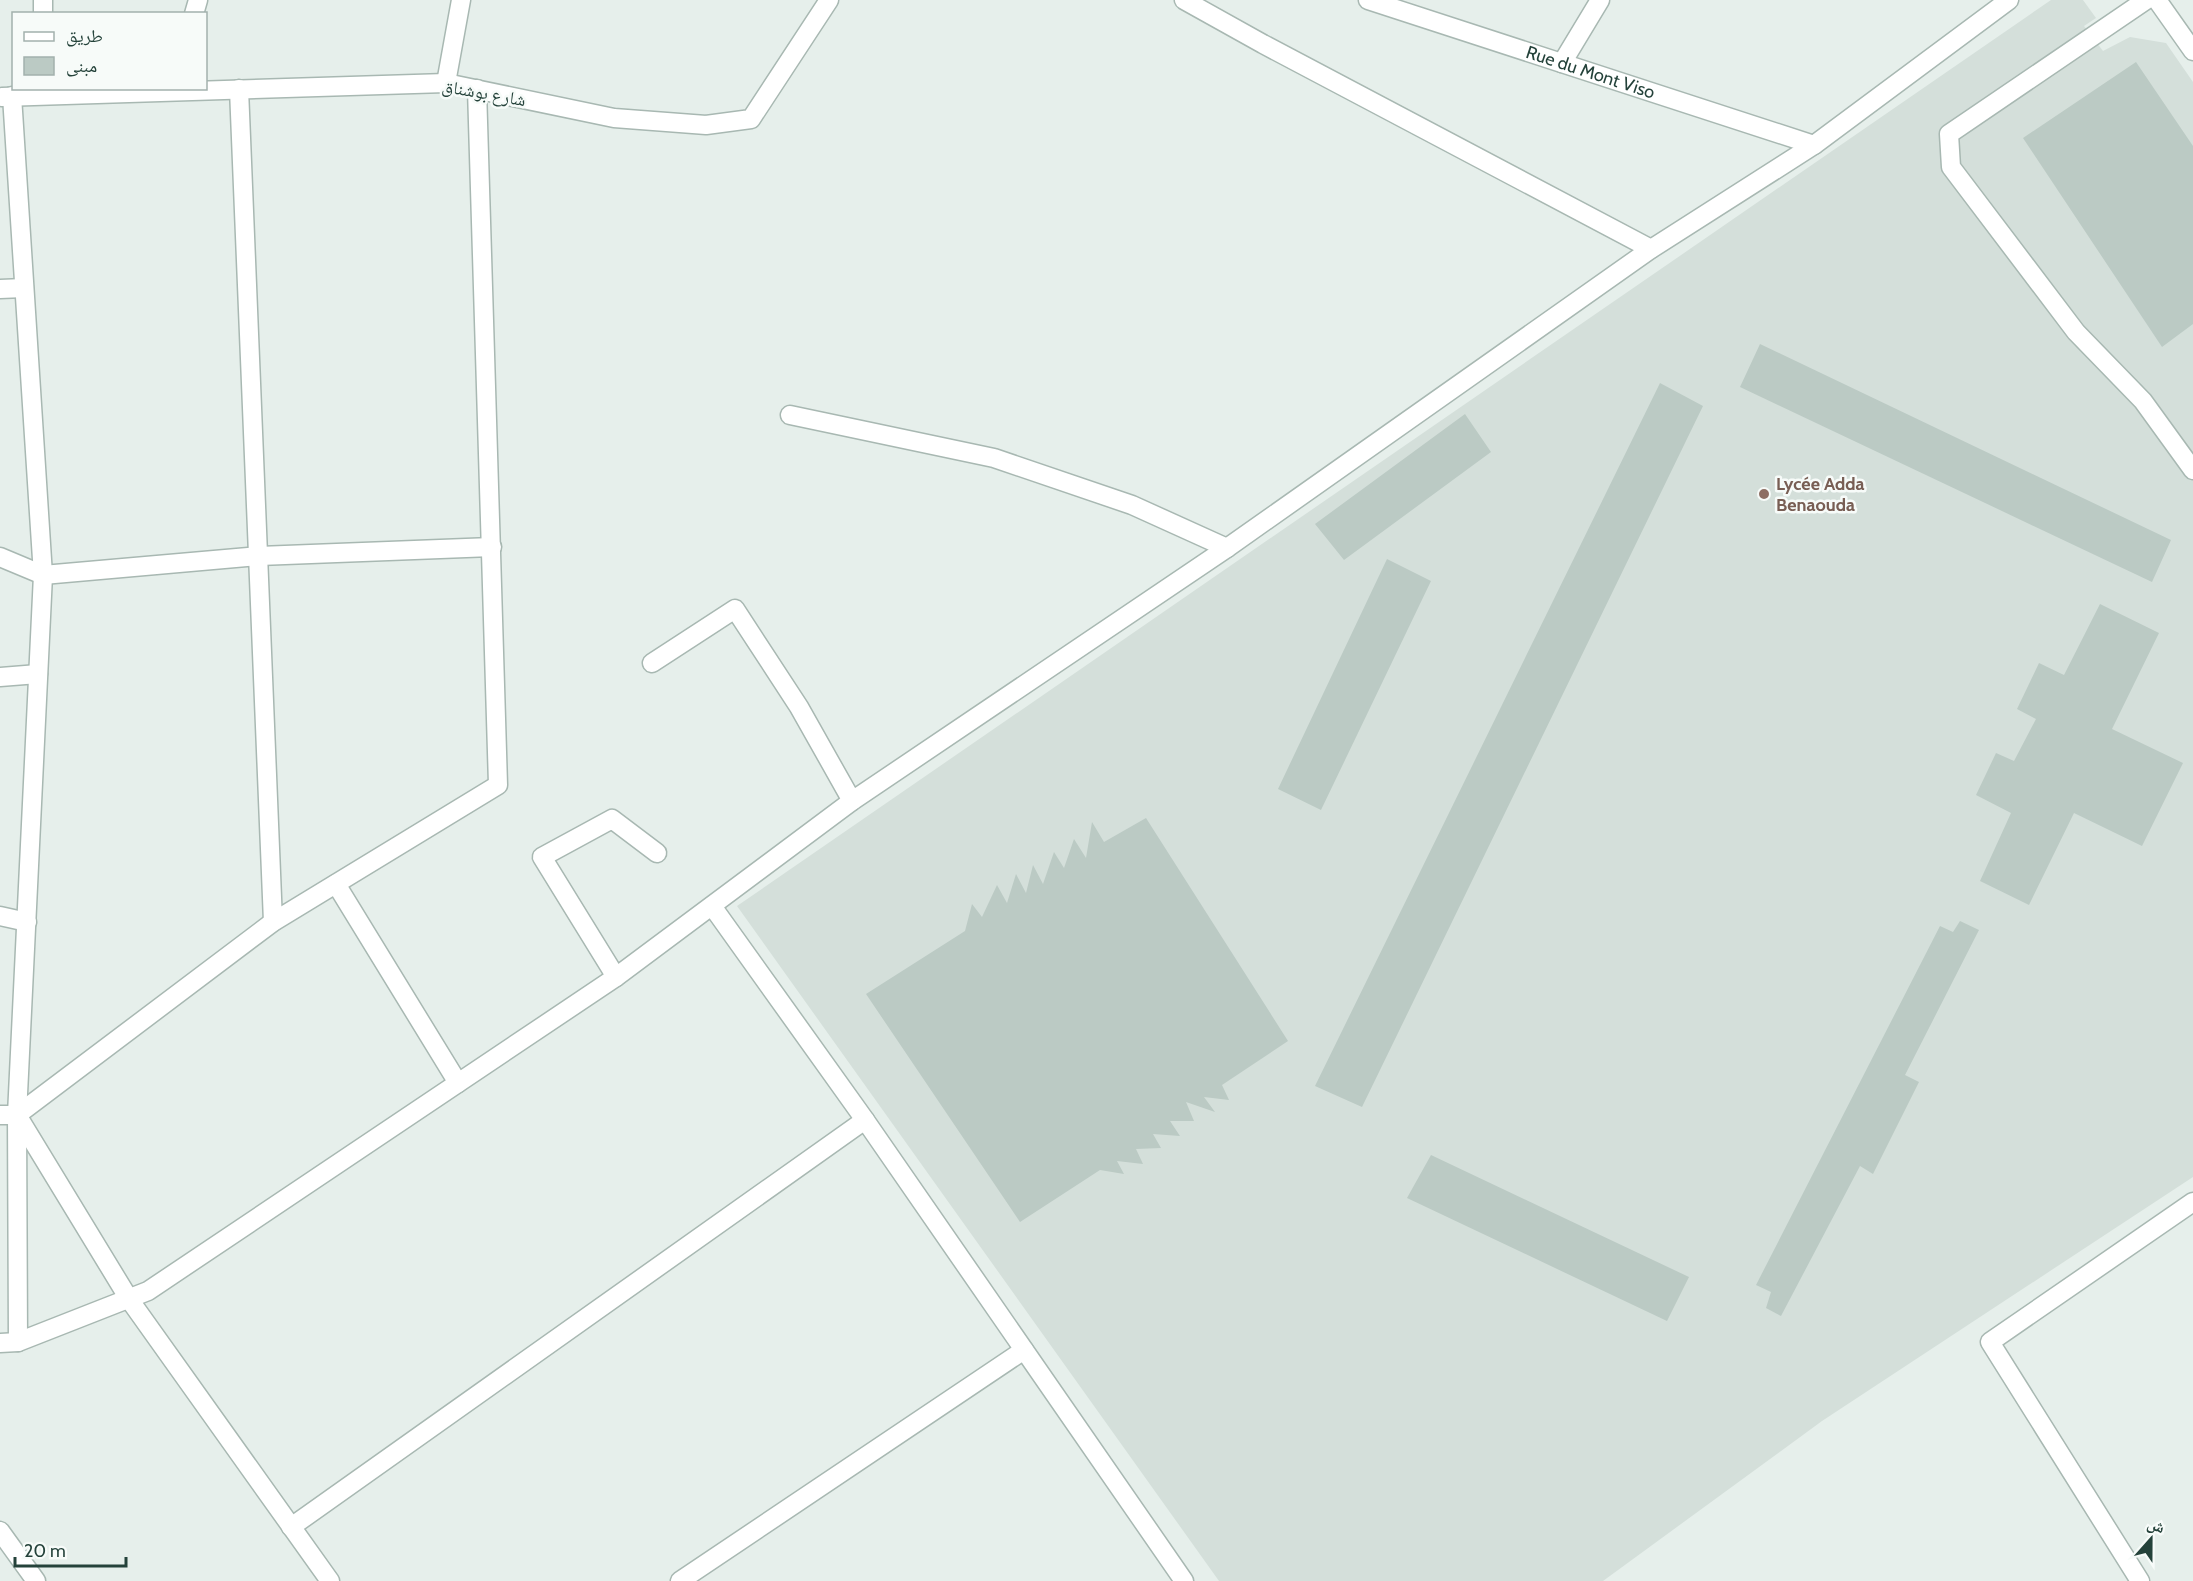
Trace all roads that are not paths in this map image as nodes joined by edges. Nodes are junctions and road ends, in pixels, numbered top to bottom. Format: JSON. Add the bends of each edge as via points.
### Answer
{"nodes":[{"id":1,"x":461,"y":0,"type":"edge"},
{"id":2,"x":829,"y":0,"type":"edge"},
{"id":3,"x":1184,"y":0,"type":"edge"},
{"id":4,"x":1368,"y":0,"type":"edge"},
{"id":5,"x":1600,"y":0,"type":"edge"},
{"id":6,"x":2009,"y":0,"type":"edge"},
{"id":7,"x":2146,"y":0,"type":"edge"},
{"id":8,"x":2157,"y":0,"type":"edge"},
{"id":9,"x":2193,"y":51,"type":"edge"},
{"id":10,"x":1562,"y":63,"type":"junction"},
{"id":11,"x":446,"y":83,"type":"junction"},
{"id":12,"x":239,"y":89,"type":"junction"},
{"id":13,"x":477,"y":89,"type":"junction"},
{"id":14,"x":175,"y":90,"type":"edge"},
{"id":15,"x":207,"y":90,"type":"edge"},
{"id":16,"x":43,"y":92,"type":"edge"},
{"id":17,"x":6,"y":96,"type":"edge"},
{"id":18,"x":1814,"y":145,"type":"junction"},
{"id":19,"x":1651,"y":249,"type":"junction"},
{"id":20,"x":24,"y":288,"type":"junction"},
{"id":21,"x":0,"y":289,"type":"edge"},
{"id":22,"x":789,"y":415,"type":"dead end"},
{"id":23,"x":2193,"y":470,"type":"edge"},
{"id":24,"x":492,"y":547,"type":"junction"},
{"id":25,"x":1227,"y":548,"type":"junction"},
{"id":26,"x":259,"y":556,"type":"junction"},
{"id":27,"x":0,"y":557,"type":"edge"},
{"id":28,"x":43,"y":575,"type":"junction"},
{"id":29,"x":652,"y":663,"type":"dead end"},
{"id":30,"x":38,"y":674,"type":"junction"},
{"id":31,"x":0,"y":677,"type":"edge"},
{"id":32,"x":852,"y":801,"type":"junction"},
{"id":33,"x":657,"y":853,"type":"dead end"},
{"id":34,"x":336,"y":884,"type":"junction"},
{"id":35,"x":712,"y":906,"type":"junction"},
{"id":36,"x":0,"y":916,"type":"edge"},
{"id":37,"x":27,"y":922,"type":"junction"},
{"id":38,"x":273,"y":922,"type":"junction"},
{"id":39,"x":616,"y":977,"type":"junction"},
{"id":40,"x":458,"y":1083,"type":"junction"},
{"id":41,"x":9,"y":1115,"type":"edge"},
{"id":42,"x":865,"y":1120,"type":"junction"},
{"id":43,"x":2193,"y":1202,"type":"edge"},
{"id":44,"x":129,"y":1299,"type":"junction"},
{"id":45,"x":9,"y":1342,"type":"edge"},
{"id":46,"x":1024,"y":1350,"type":"junction"},
{"id":47,"x":291,"y":1527,"type":"junction"},
{"id":48,"x":0,"y":1531,"type":"edge"},
{"id":49,"x":1176,"y":1578,"type":"edge"},
{"id":50,"x":36,"y":1581,"type":"edge"},
{"id":51,"x":330,"y":1581,"type":"edge"},
{"id":52,"x":680,"y":1581,"type":"edge"},
{"id":53,"x":2140,"y":1581,"type":"edge"}],
"edges":[{"from":1,"to":11,"type":"street"},
{"from":2,"to":13,"type":"street","name":"شارع بوشناق","via":[[751,119],[706,125],[614,118]]},
{"from":3,"to":19,"type":"street"},
{"from":4,"to":10,"type":"street","name":"Rue du Mont Viso"},
{"from":5,"to":10,"type":"street"},
{"from":6,"to":18,"type":"street"},
{"from":7,"to":23,"type":"street","via":[[1949,134],[1951,167],[2076,332],[2143,401]]},
{"from":8,"to":9,"type":"street"},
{"from":10,"to":18,"type":"street","name":"Rue du Mont Viso"},
{"from":11,"to":12,"type":"street","name":"شارع بوشناق"},
{"from":11,"to":13,"type":"street","name":"شارع بوشناق"},
{"from":12,"to":15,"type":"street","name":"شارع بوشناق"},
{"from":12,"to":26,"type":"street"},
{"from":13,"to":24,"type":"street"},
{"from":14,"to":16,"type":"street","name":"شارع بوشناق"},
{"from":16,"to":17,"type":"street","name":"شارع بوشناق"},
{"from":17,"to":20,"type":"street"},
{"from":18,"to":19,"type":"street"},
{"from":19,"to":25,"type":"street"},
{"from":20,"to":21,"type":"street"},
{"from":20,"to":28,"type":"street"},
{"from":22,"to":25,"type":"street","via":[[994,458],[1132,505]]},
{"from":24,"to":26,"type":"street"},
{"from":24,"to":34,"type":"street","via":[[498,785]]},
{"from":25,"to":32,"type":"street"},
{"from":26,"to":28,"type":"street"},
{"from":26,"to":38,"type":"street"},
{"from":27,"to":28,"type":"street"},
{"from":28,"to":30,"type":"street"},
{"from":29,"to":32,"type":"street","via":[[735,609],[799,707]]},
{"from":30,"to":31,"type":"street"},
{"from":30,"to":37,"type":"street"},
{"from":32,"to":35,"type":"street"},
{"from":33,"to":39,"type":"street","via":[[612,819],[542,857]]},
{"from":34,"to":38,"type":"street"},
{"from":34,"to":40,"type":"street"},
{"from":35,"to":39,"type":"street"},
{"from":35,"to":42,"type":"street"},
{"from":36,"to":37,"type":"street"},
{"from":37,"to":41,"type":"street"},
{"from":38,"to":41,"type":"street"},
{"from":39,"to":40,"type":"street"},
{"from":40,"to":44,"type":"street","via":[[148,1292]]},
{"from":41,"to":44,"type":"street"},
{"from":41,"to":45,"type":"street"},
{"from":42,"to":46,"type":"street"},
{"from":42,"to":47,"type":"street"},
{"from":43,"to":53,"type":"street","via":[[1990,1342]]},
{"from":44,"to":45,"type":"street"},
{"from":44,"to":47,"type":"street"},
{"from":46,"to":49,"type":"street"},
{"from":46,"to":52,"type":"street"},
{"from":47,"to":51,"type":"street"},
{"from":48,"to":50,"type":"street"}]}
